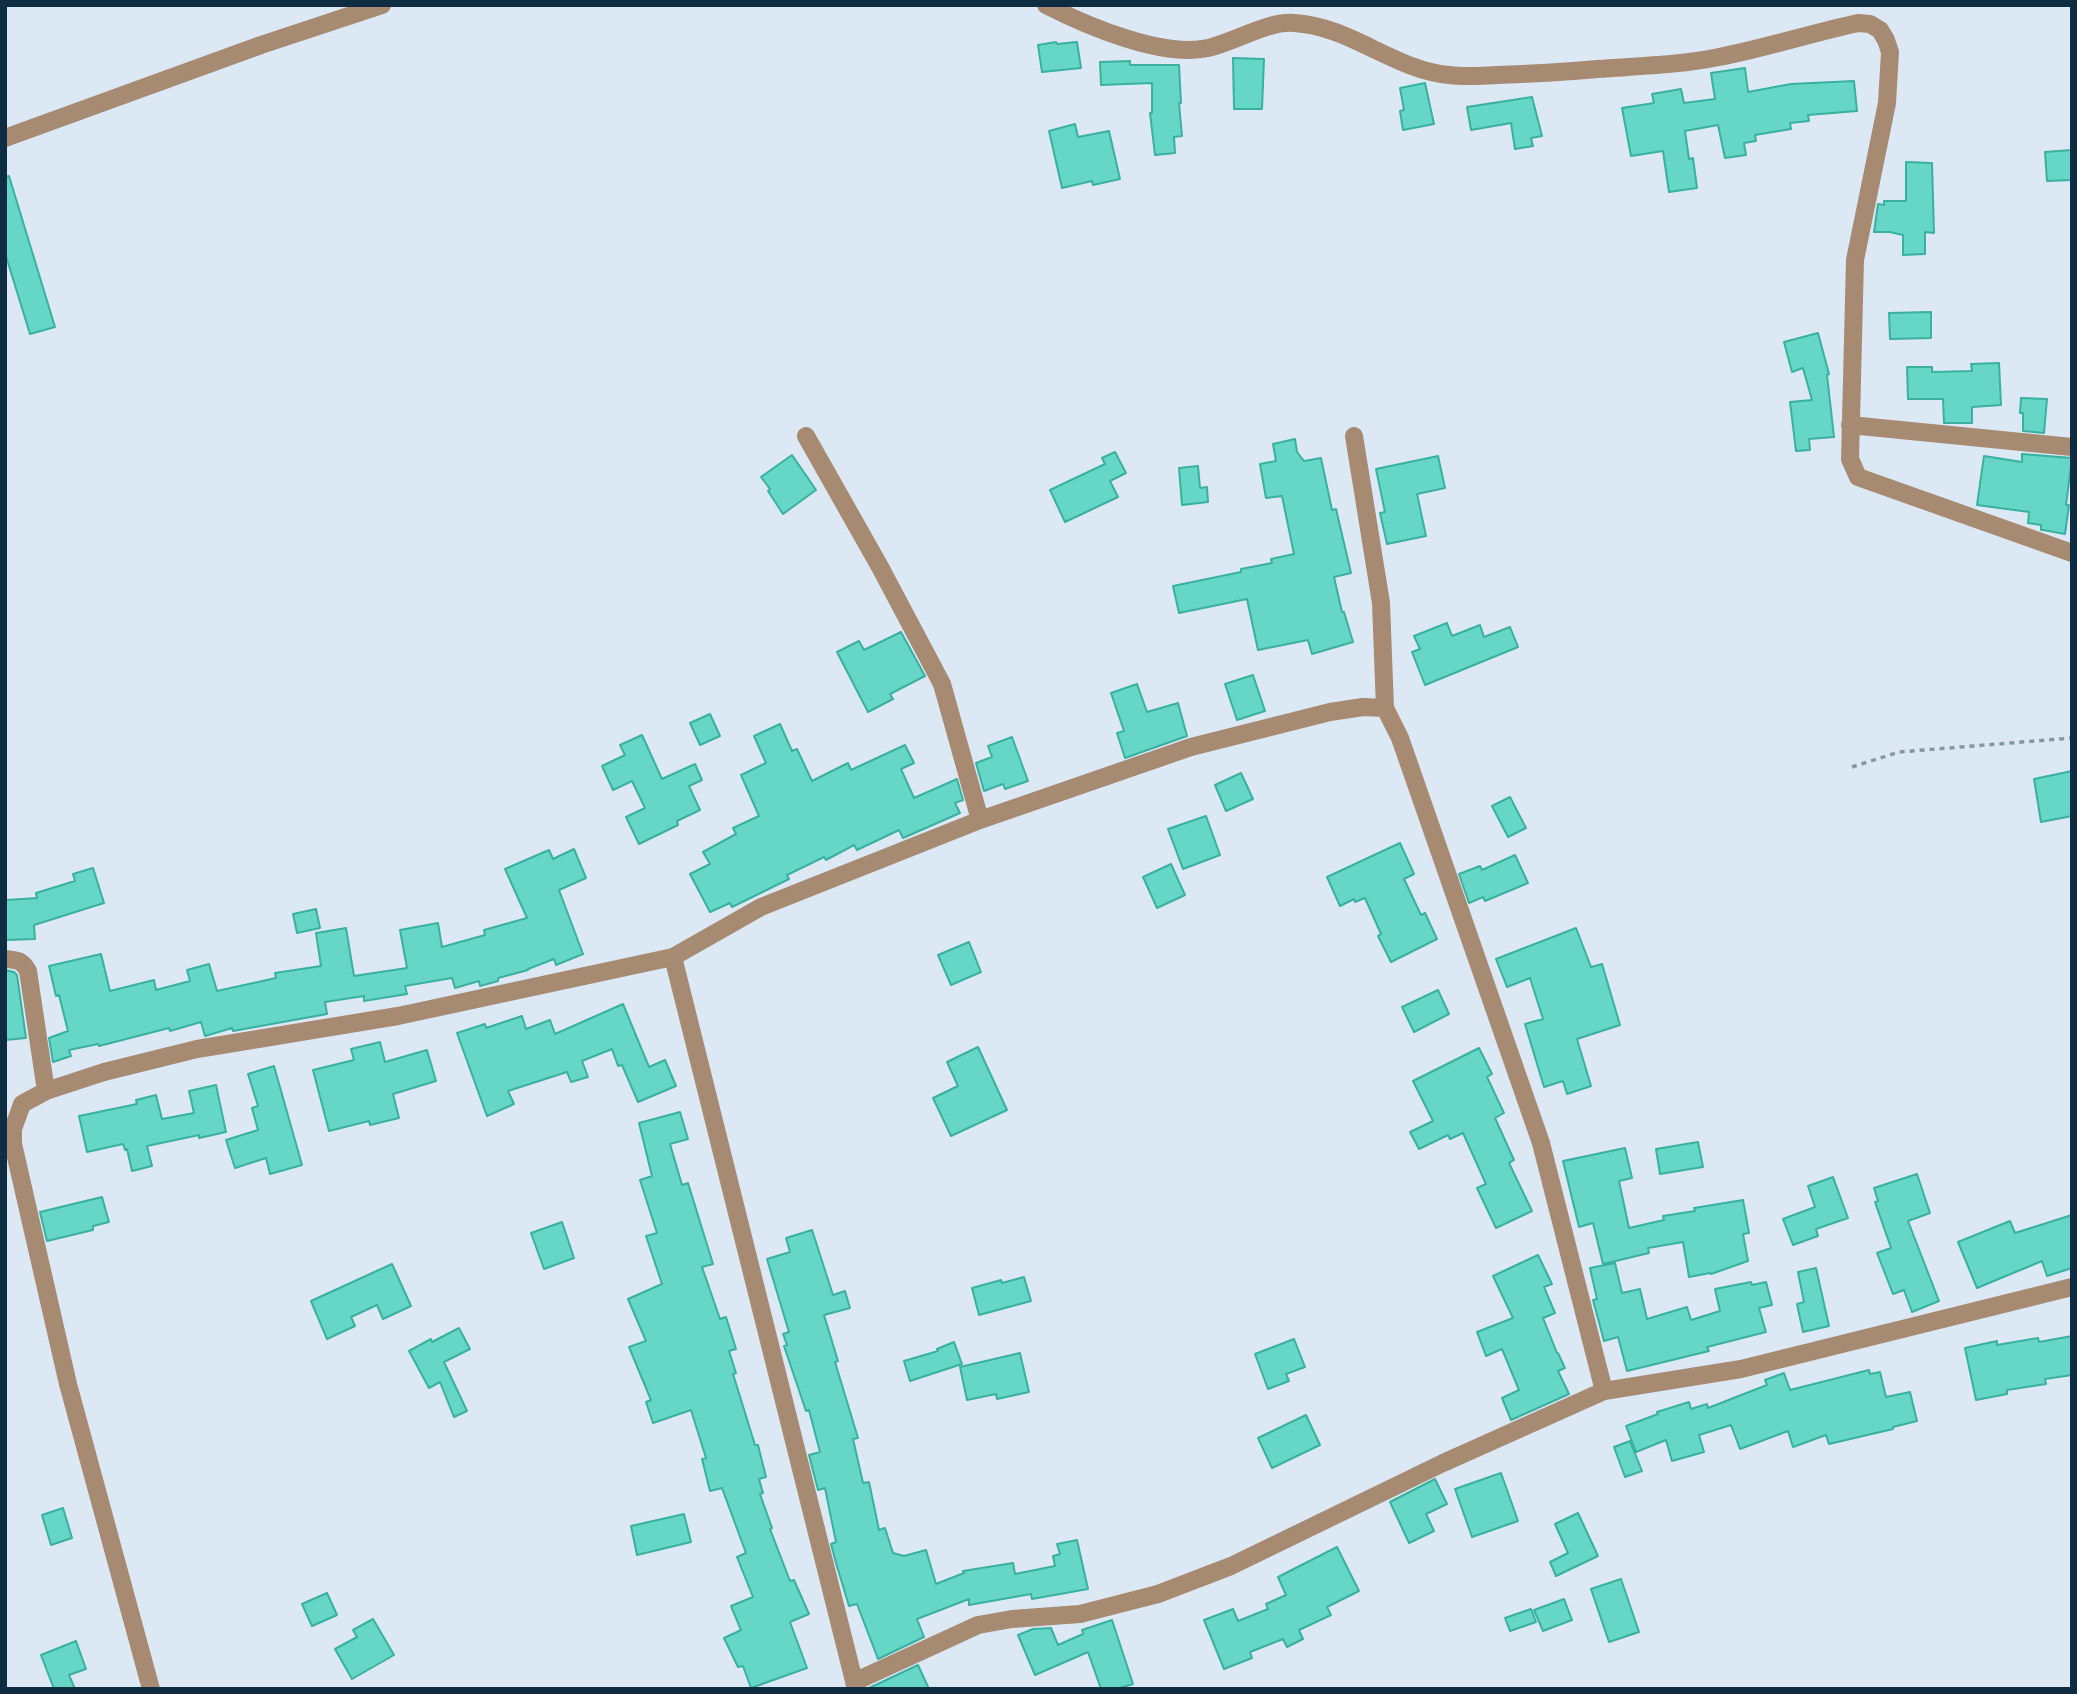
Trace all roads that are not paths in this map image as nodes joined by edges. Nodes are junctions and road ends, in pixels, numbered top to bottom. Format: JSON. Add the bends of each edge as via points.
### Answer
{"nodes":[{"id":1,"x":382,"y":5,"type":"edge"},
{"id":2,"x":1046,"y":5,"type":"edge"},
{"id":3,"x":5,"y":138,"type":"edge"},
{"id":4,"x":1850,"y":425,"type":"junction"},
{"id":5,"x":806,"y":436,"type":"dead end"},
{"id":6,"x":1354,"y":436,"type":"dead end"},
{"id":7,"x":2072,"y":447,"type":"edge"},
{"id":8,"x":2072,"y":553,"type":"edge"},
{"id":9,"x":1385,"y":708,"type":"junction"},
{"id":10,"x":980,"y":820,"type":"junction"},
{"id":11,"x":673,"y":957,"type":"junction"},
{"id":12,"x":5,"y":959,"type":"edge"},
{"id":13,"x":46,"y":1091,"type":"junction"},
{"id":14,"x":2072,"y":1287,"type":"edge"},
{"id":15,"x":1604,"y":1391,"type":"junction"},
{"id":16,"x":855,"y":1685,"type":"edge"},
{"id":17,"x":151,"y":1689,"type":"edge"}],
"edges":[{"from":1,"to":3,"type":"street"},
{"from":2,"to":4,"type":"street","via":[[1124,37],[1188,50],[1205,49],[1282,23],[1302,24],[1325,29],[1416,68],[1458,76],[1545,74],[1707,59],[1847,25],[1870,24],[1886,40],[1889,65],[1887,103],[1855,260]]},
{"from":4,"to":7,"type":"street"},
{"from":4,"to":8,"type":"street","via":[[1850,459],[1858,477]]},
{"from":5,"to":10,"type":"street","via":[[942,684]]},
{"from":6,"to":9,"type":"street","via":[[1381,603]]},
{"from":9,"to":10,"type":"street","via":[[1330,712],[1191,747]]},
{"from":9,"to":15,"type":"street","via":[[1400,738],[1542,1143]]},
{"from":10,"to":11,"type":"street","via":[[761,907]]},
{"from":11,"to":13,"type":"street","via":[[398,1016],[197,1049]]},
{"from":11,"to":16,"type":"street"},
{"from":12,"to":13,"type":"street","via":[[24,963],[28,971]]},
{"from":13,"to":17,"type":"street","via":[[22,1104],[13,1144],[68,1384]]},
{"from":14,"to":15,"type":"street","via":[[1741,1369]]},
{"from":15,"to":16,"type":"street","via":[[1443,1462],[1231,1566],[1089,1613],[978,1625]]}]}
